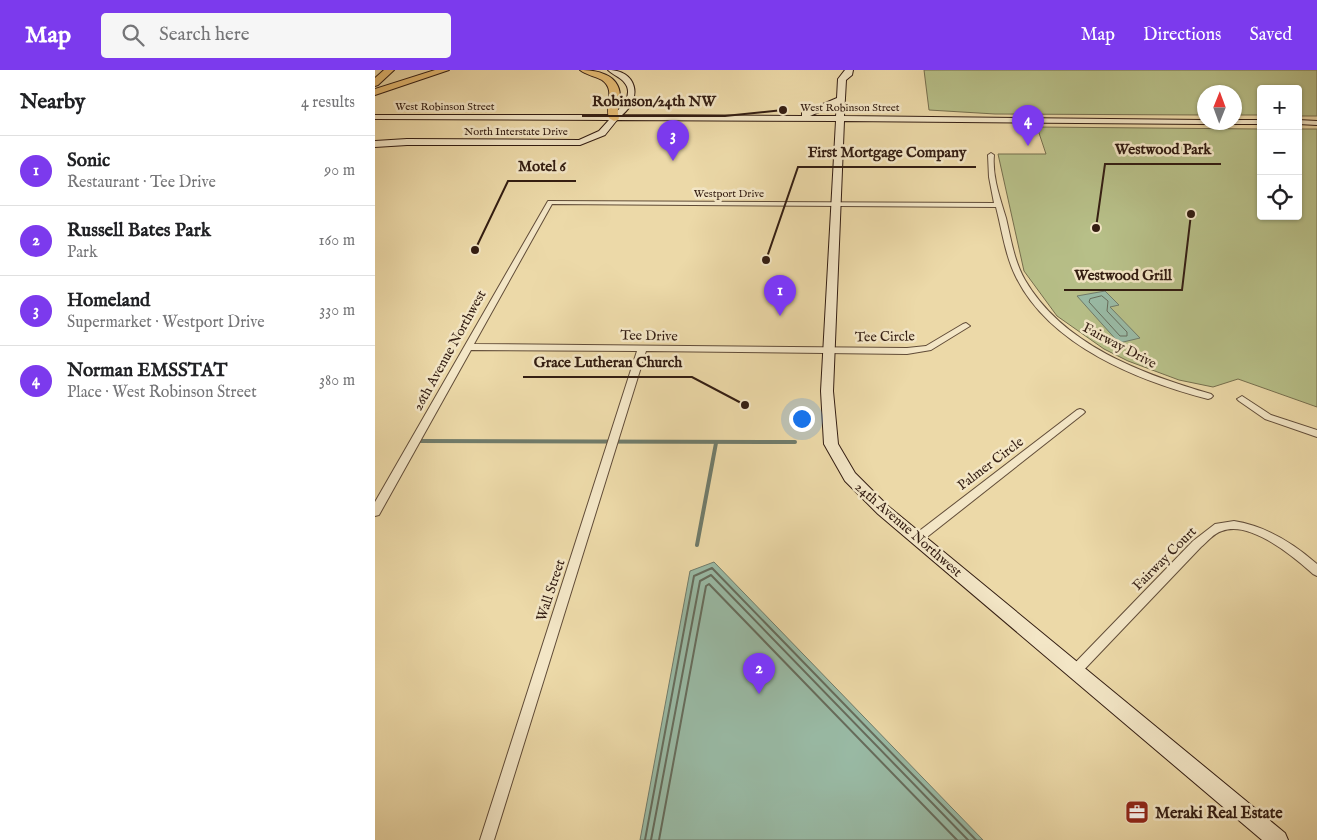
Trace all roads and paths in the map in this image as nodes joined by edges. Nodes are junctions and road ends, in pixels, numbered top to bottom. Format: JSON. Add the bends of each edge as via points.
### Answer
{"nodes":[{"id":1,"x":389,"y":70,"type":"edge"},
{"id":2,"x":429,"y":70,"type":"edge"},
{"id":3,"x":444,"y":70,"type":"edge"},
{"id":4,"x":585,"y":70,"type":"edge"},
{"id":5,"x":612,"y":70,"type":"edge"},
{"id":6,"x":849,"y":70,"type":"edge"},
{"id":7,"x":375,"y":83,"type":"edge"},
{"id":8,"x":375,"y":91,"type":"edge"},
{"id":9,"x":841,"y":99,"type":"junction"},
{"id":10,"x":375,"y":117,"type":"edge"},
{"id":11,"x":614,"y":118,"type":"junction"},
{"id":12,"x":799,"y":118,"type":"junction"},
{"id":13,"x":840,"y":118,"type":"junction"},
{"id":14,"x":1197,"y":122,"type":"edge"},
{"id":15,"x":1242,"y":122,"type":"edge"},
{"id":16,"x":1257,"y":122,"type":"edge"},
{"id":17,"x":1302,"y":122,"type":"edge"},
{"id":18,"x":1317,"y":123,"type":"edge"},
{"id":19,"x":375,"y":144,"type":"edge"},
{"id":20,"x":991,"y":155,"type":"dead end"},
{"id":21,"x":549,"y":202,"type":"joint"},
{"id":22,"x":837,"y":204,"type":"junction"},
{"id":23,"x":998,"y":205,"type":"junction"},
{"id":24,"x":966,"y":326,"type":"dead end"},
{"id":25,"x":468,"y":347,"type":"junction"},
{"id":26,"x":642,"y":349,"type":"junction"},
{"id":27,"x":829,"y":351,"type":"junction"},
{"id":28,"x":1208,"y":396,"type":"dead end"},
{"id":29,"x":1242,"y":399,"type":"dead end"},
{"id":30,"x":1080,"y":412,"type":"dead end"},
{"id":31,"x":1317,"y":434,"type":"edge"},
{"id":32,"x":375,"y":512,"type":"edge"},
{"id":33,"x":918,"y":538,"type":"junction"},
{"id":34,"x":1317,"y":572,"type":"edge"},
{"id":35,"x":1075,"y":671,"type":"junction"},
{"id":36,"x":487,"y":840,"type":"edge"},
{"id":37,"x":1278,"y":840,"type":"edge"}],
"edges":[{"from":1,"to":7,"type":"highway"},
{"from":2,"to":8,"type":"highway"},
{"from":3,"to":8,"type":"highway"},
{"from":4,"to":11,"type":"highway","via":[[601,76],[613,86],[615,94],[611,108]]},
{"from":5,"to":11,"type":"main road","name":"North Interstate Drive","via":[[629,82],[632,94],[626,108]]},
{"from":6,"to":9,"type":"main road","name":"24th Avenue Northwest","via":[[849,73],[839,76]]},
{"from":9,"to":12,"type":"main road"},
{"from":9,"to":13,"type":"main road","name":"24th Avenue Northwest"},
{"from":10,"to":11,"type":"main road","name":"West Robinson Street"},
{"from":11,"to":12,"type":"main road","name":"West Robinson Street"},
{"from":11,"to":19,"type":"main road","name":"North Interstate Drive","via":[[602,133],[572,143]]},
{"from":12,"to":13,"type":"main road","name":"West Robinson Street"},
{"from":13,"to":14,"type":"main road","name":"West Robinson Street"},
{"from":13,"to":22,"type":"main road","name":"24th Avenue Northwest"},
{"from":15,"to":16,"type":"main road"},
{"from":17,"to":18,"type":"main road"},
{"from":20,"to":23,"type":"street","name":"Fairway Drive","via":[[989,162]]},
{"from":21,"to":22,"type":"street","name":"Westport Drive"},
{"from":21,"to":25,"type":"street","name":"26th Avenue Northwest"},
{"from":22,"to":23,"type":"street","name":"Westport Drive"},
{"from":22,"to":27,"type":"main road","name":"24th Avenue Northwest"},
{"from":23,"to":28,"type":"street","name":"Fairway Drive","via":[[1018,274],[1032,296],[1070,334],[1152,378]]},
{"from":24,"to":27,"type":"street","name":"Tee Circle","via":[[921,350]]},
{"from":25,"to":26,"type":"street","name":"Tee Drive"},
{"from":25,"to":32,"type":"street","name":"26th Avenue Northwest"},
{"from":26,"to":27,"type":"street","name":"Tee Drive"},
{"from":26,"to":36,"type":"street","name":"Wall Street"},
{"from":27,"to":33,"type":"main road","name":"24th Avenue Northwest","via":[[827,406],[831,444],[850,477]]},
{"from":29,"to":31,"type":"street","via":[[1268,417]]},
{"from":30,"to":33,"type":"street","name":"Palmer Circle"},
{"from":33,"to":35,"type":"main road","name":"24th Avenue Northwest"},
{"from":34,"to":35,"type":"street","name":"Fairway Court","via":[[1295,553],[1259,531],[1223,526],[1197,544]]},
{"from":35,"to":37,"type":"main road","name":"24th Avenue Northwest"}]}
